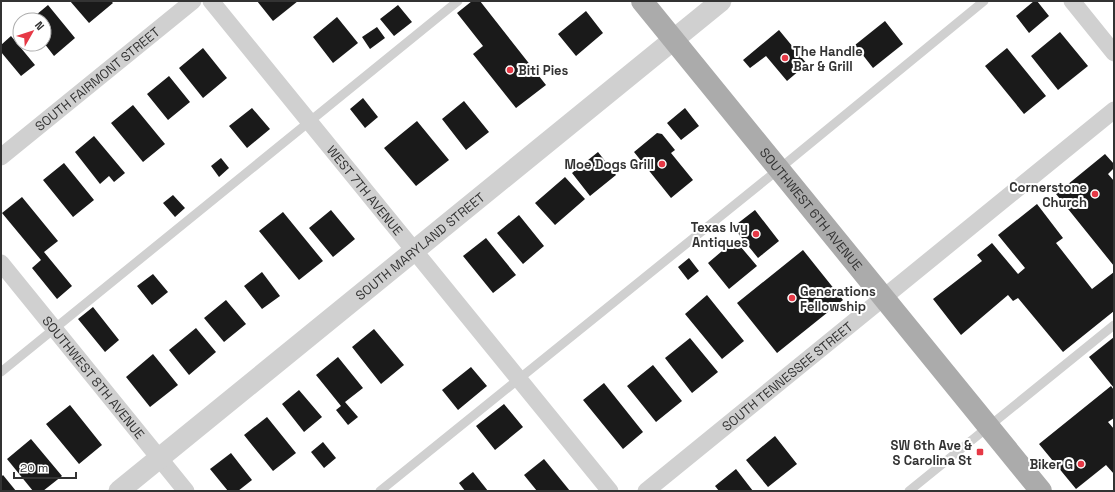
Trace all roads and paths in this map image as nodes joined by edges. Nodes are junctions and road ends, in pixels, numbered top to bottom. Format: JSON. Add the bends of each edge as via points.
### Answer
{"nodes":[{"id":1,"x":193,"y":1,"type":"edge"},
{"id":2,"x":211,"y":1,"type":"edge"},
{"id":3,"x":458,"y":1,"type":"edge"},
{"id":4,"x":642,"y":1,"type":"edge"},
{"id":5,"x":721,"y":1,"type":"edge"},
{"id":6,"x":984,"y":1,"type":"edge"},
{"id":7,"x":1072,"y":1,"type":"edge"},
{"id":8,"x":674,"y":40,"type":"junction"},
{"id":9,"x":1114,"y":53,"type":"edge"},
{"id":10,"x":1114,"y":110,"type":"edge"},
{"id":11,"x":309,"y":121,"type":"junction"},
{"id":12,"x":1,"y":157,"type":"edge"},
{"id":13,"x":780,"y":169,"type":"junction"},
{"id":14,"x":414,"y":250,"type":"junction"},
{"id":15,"x":1,"y":263,"type":"edge"},
{"id":16,"x":884,"y":297,"type":"junction"},
{"id":17,"x":1114,"y":325,"type":"edge"},
{"id":18,"x":54,"y":328,"type":"junction"},
{"id":19,"x":1,"y":372,"type":"edge"},
{"id":20,"x":518,"y":379,"type":"junction"},
{"id":21,"x":989,"y":427,"type":"junction"},
{"id":22,"x":159,"y":458,"type":"junction"},
{"id":23,"x":119,"y":491,"type":"edge"},
{"id":24,"x":186,"y":491,"type":"edge"},
{"id":25,"x":380,"y":491,"type":"edge"},
{"id":26,"x":610,"y":491,"type":"edge"},
{"id":27,"x":646,"y":491,"type":"edge"},
{"id":28,"x":909,"y":491,"type":"edge"},
{"id":29,"x":1041,"y":491,"type":"edge"}],
"edges":[{"from":1,"to":12,"type":"street","name":"SOUTH FAIRMONT STREET"},
{"from":2,"to":11,"type":"street","name":"WEST 7TH AVENUE"},
{"from":3,"to":11,"type":"lane"},
{"from":4,"to":8,"type":"main road","name":"SOUTHWEST 6TH AVENUE"},
{"from":5,"to":8,"type":"street","name":"SOUTH MARYLAND STREET"},
{"from":6,"to":13,"type":"lane"},
{"from":7,"to":9,"type":"street"},
{"from":8,"to":13,"type":"main road","name":"SOUTHWEST 6TH AVENUE"},
{"from":8,"to":14,"type":"street","name":"SOUTH MARYLAND STREET"},
{"from":10,"to":16,"type":"street","name":"SOUTH TENNESSEE STREET"},
{"from":11,"to":14,"type":"street","name":"WEST 7TH AVENUE"},
{"from":11,"to":18,"type":"lane"},
{"from":13,"to":16,"type":"main road","name":"SOUTHWEST 6TH AVENUE"},
{"from":13,"to":20,"type":"lane"},
{"from":14,"to":20,"type":"street","name":"WEST 7TH AVENUE"},
{"from":14,"to":22,"type":"street","name":"SOUTH MARYLAND STREET"},
{"from":15,"to":18,"type":"street","name":"SOUTHWEST 8TH AVENUE"},
{"from":16,"to":21,"type":"main road","name":"SOUTHWEST 6TH AVENUE"},
{"from":16,"to":27,"type":"street","name":"SOUTH TENNESSEE STREET"},
{"from":17,"to":21,"type":"lane"},
{"from":18,"to":19,"type":"lane"},
{"from":18,"to":22,"type":"street","name":"SOUTHWEST 8TH AVENUE"},
{"from":20,"to":25,"type":"lane"},
{"from":20,"to":26,"type":"street","name":"WEST 7TH AVENUE"},
{"from":21,"to":28,"type":"lane"},
{"from":21,"to":29,"type":"main road","name":"SOUTHWEST 6TH AVENUE"},
{"from":22,"to":23,"type":"street","name":"SOUTH MARYLAND STREET"},
{"from":22,"to":24,"type":"street","name":"SOUTHWEST 8TH AVENUE"}]}
